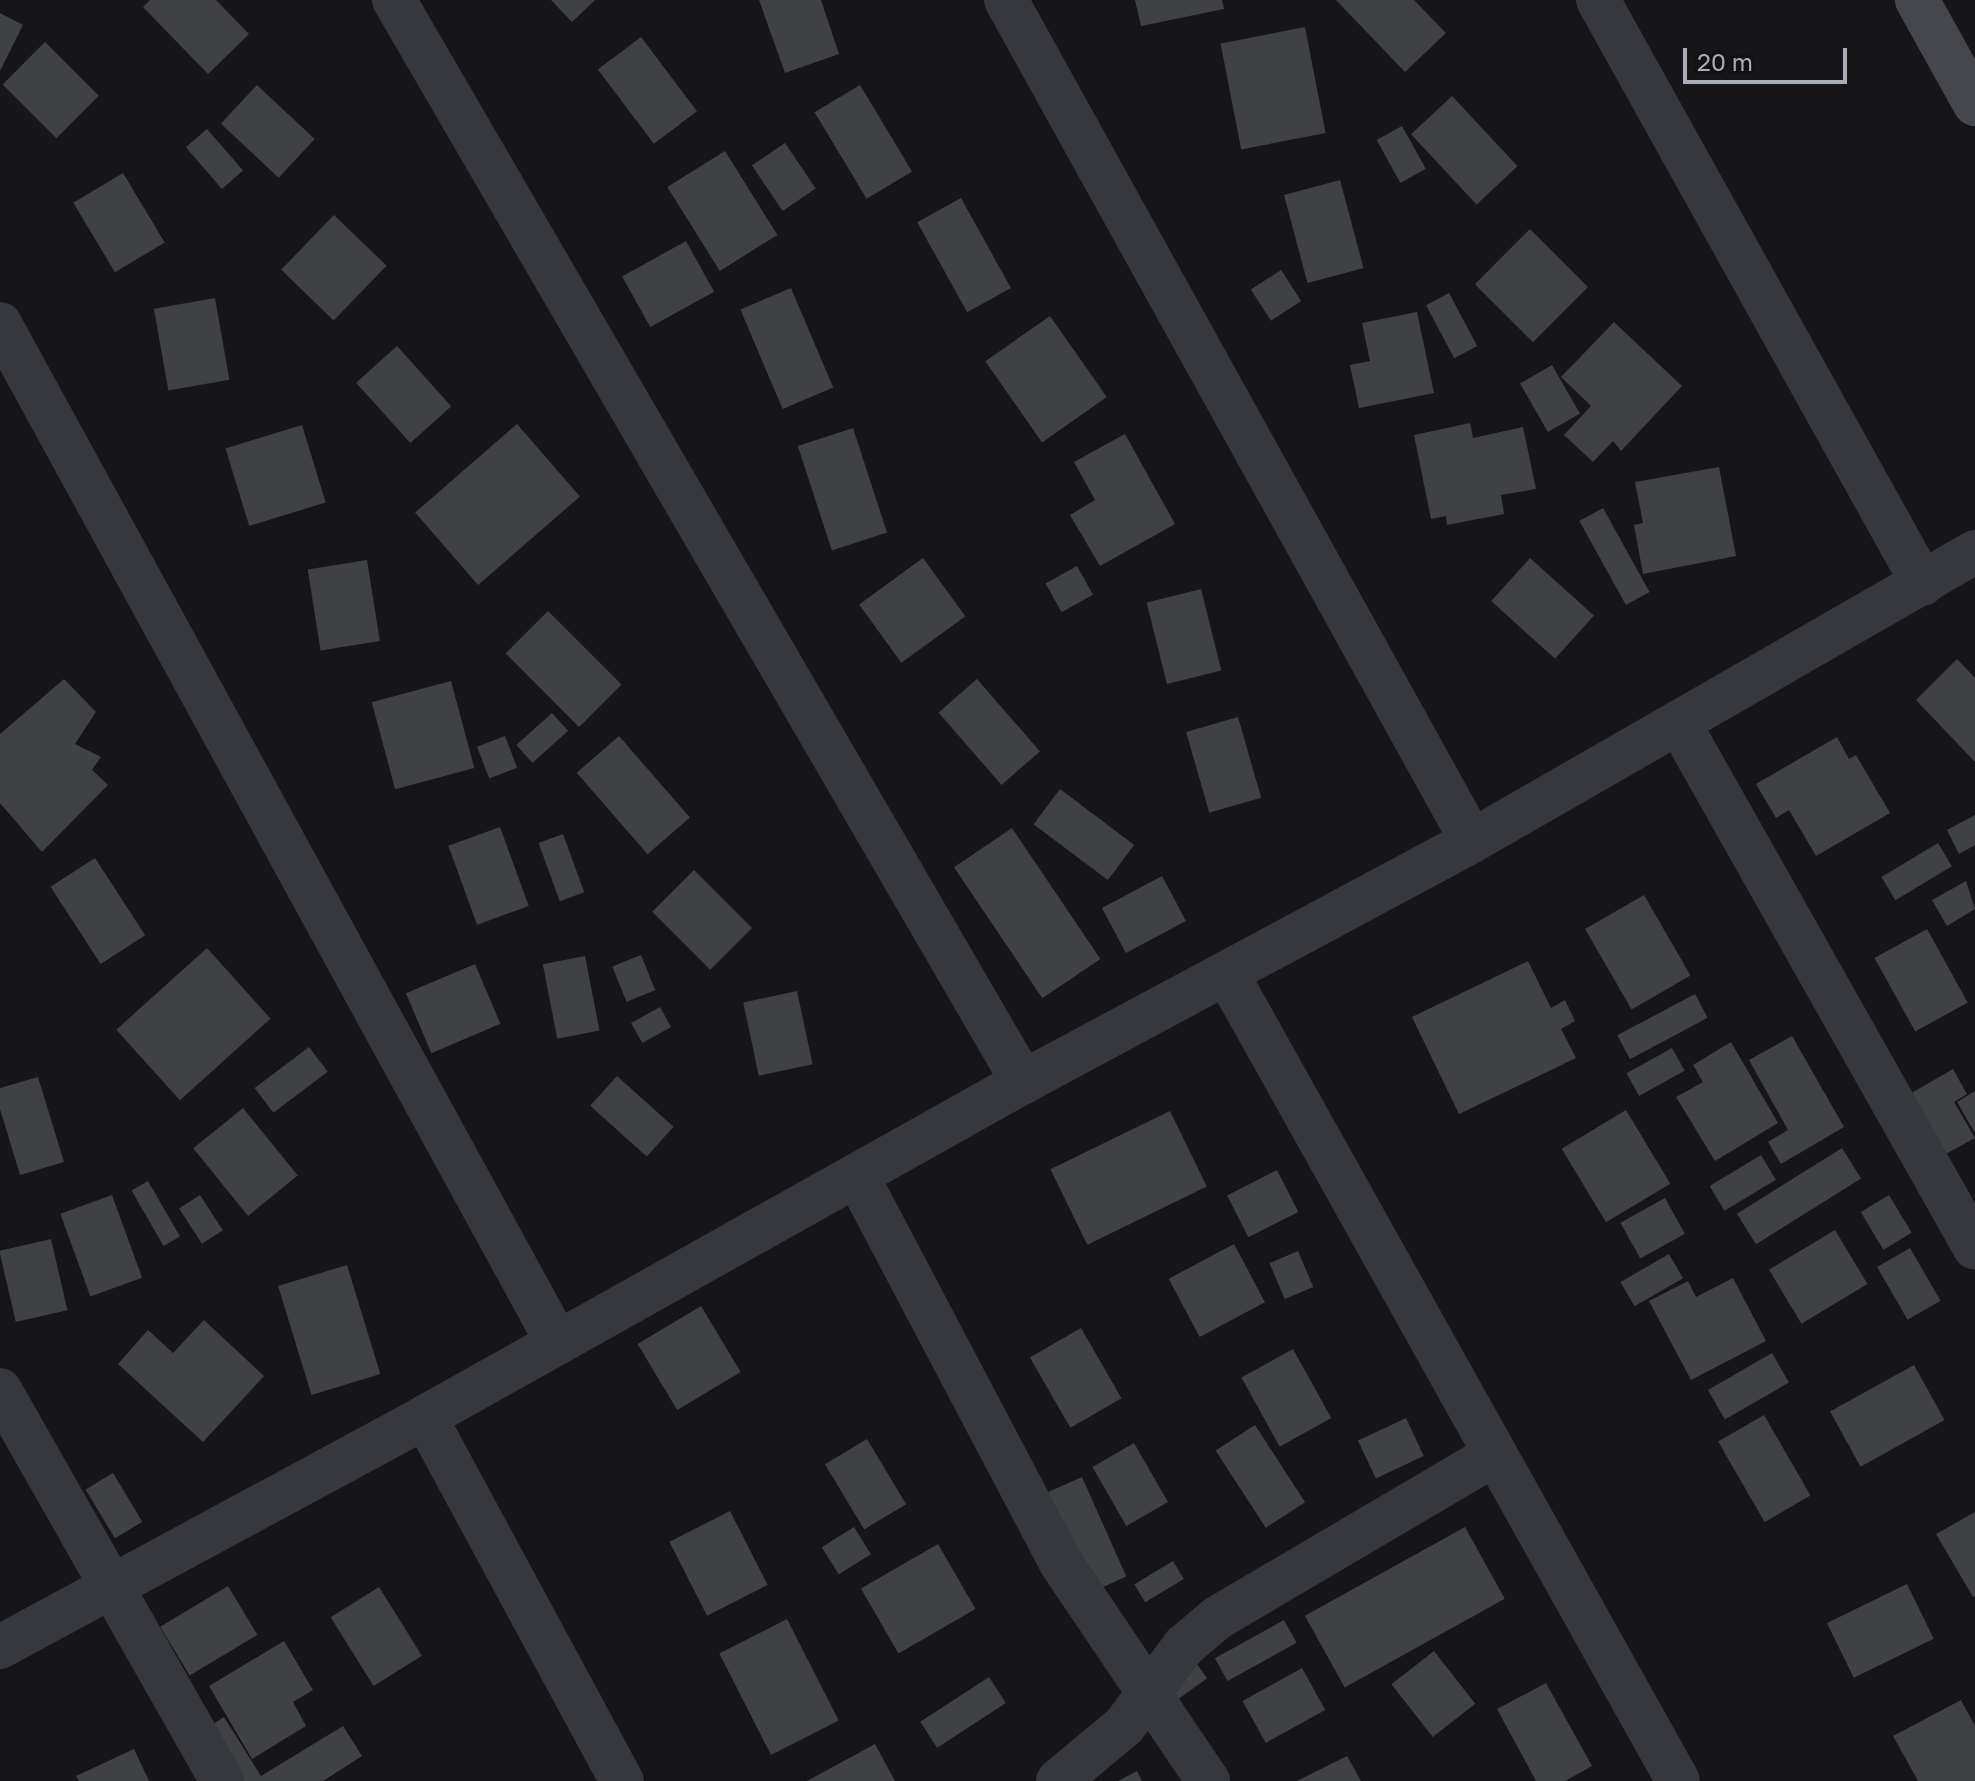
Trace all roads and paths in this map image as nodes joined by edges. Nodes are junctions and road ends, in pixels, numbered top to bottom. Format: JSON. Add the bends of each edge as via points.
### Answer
{"nodes":[{"id":1,"x":394,"y":0,"type":"edge"},
{"id":2,"x":1006,"y":0,"type":"edge"},
{"id":3,"x":1598,"y":0,"type":"edge"},
{"id":4,"x":1917,"y":0,"type":"edge"},
{"id":5,"x":1975,"y":104,"type":"edge"},
{"id":6,"x":0,"y":324,"type":"edge"},
{"id":7,"x":1975,"y":552,"type":"edge"},
{"id":8,"x":1923,"y":584,"type":"junction"},
{"id":9,"x":1680,"y":725,"type":"junction"},
{"id":10,"x":1472,"y":841,"type":"junction"},
{"id":11,"x":1227,"y":974,"type":"junction"},
{"id":12,"x":1023,"y":1082,"type":"junction"},
{"id":13,"x":857,"y":1176,"type":"junction"},
{"id":14,"x":1975,"y":1248,"type":"edge"},
{"id":15,"x":557,"y":1342,"type":"junction"},
{"id":16,"x":0,"y":1390,"type":"edge"},
{"id":17,"x":425,"y":1417,"type":"junction"},
{"id":18,"x":1492,"y":1456,"type":"junction"},
{"id":19,"x":110,"y":1588,"type":"junction"},
{"id":20,"x":0,"y":1647,"type":"edge"},
{"id":21,"x":1149,"y":1695,"type":"junction"},
{"id":22,"x":222,"y":1781,"type":"edge"},
{"id":23,"x":622,"y":1781,"type":"edge"},
{"id":24,"x":1058,"y":1781,"type":"edge"},
{"id":25,"x":1208,"y":1781,"type":"edge"},
{"id":26,"x":1678,"y":1781,"type":"edge"}],
"edges":[{"from":1,"to":12,"type":"street"},
{"from":2,"to":10,"type":"street"},
{"from":3,"to":8,"type":"street"},
{"from":4,"to":5,"type":"street"},
{"from":6,"to":15,"type":"street"},
{"from":7,"to":8,"type":"street"},
{"from":8,"to":9,"type":"street"},
{"from":9,"to":10,"type":"street"},
{"from":9,"to":14,"type":"street"},
{"from":10,"to":11,"type":"street"},
{"from":11,"to":12,"type":"street"},
{"from":11,"to":18,"type":"street"},
{"from":12,"to":13,"type":"street"},
{"from":13,"to":15,"type":"street"},
{"from":13,"to":21,"type":"street","via":[[1061,1563]]},
{"from":15,"to":17,"type":"street"},
{"from":16,"to":19,"type":"street"},
{"from":17,"to":19,"type":"street"},
{"from":17,"to":23,"type":"street"},
{"from":18,"to":21,"type":"street","via":[[1217,1618],[1184,1646]]},
{"from":18,"to":26,"type":"street"},
{"from":19,"to":20,"type":"street"},
{"from":19,"to":22,"type":"street"},
{"from":21,"to":24,"type":"street","via":[[1124,1726]]},
{"from":21,"to":25,"type":"street"}]}
